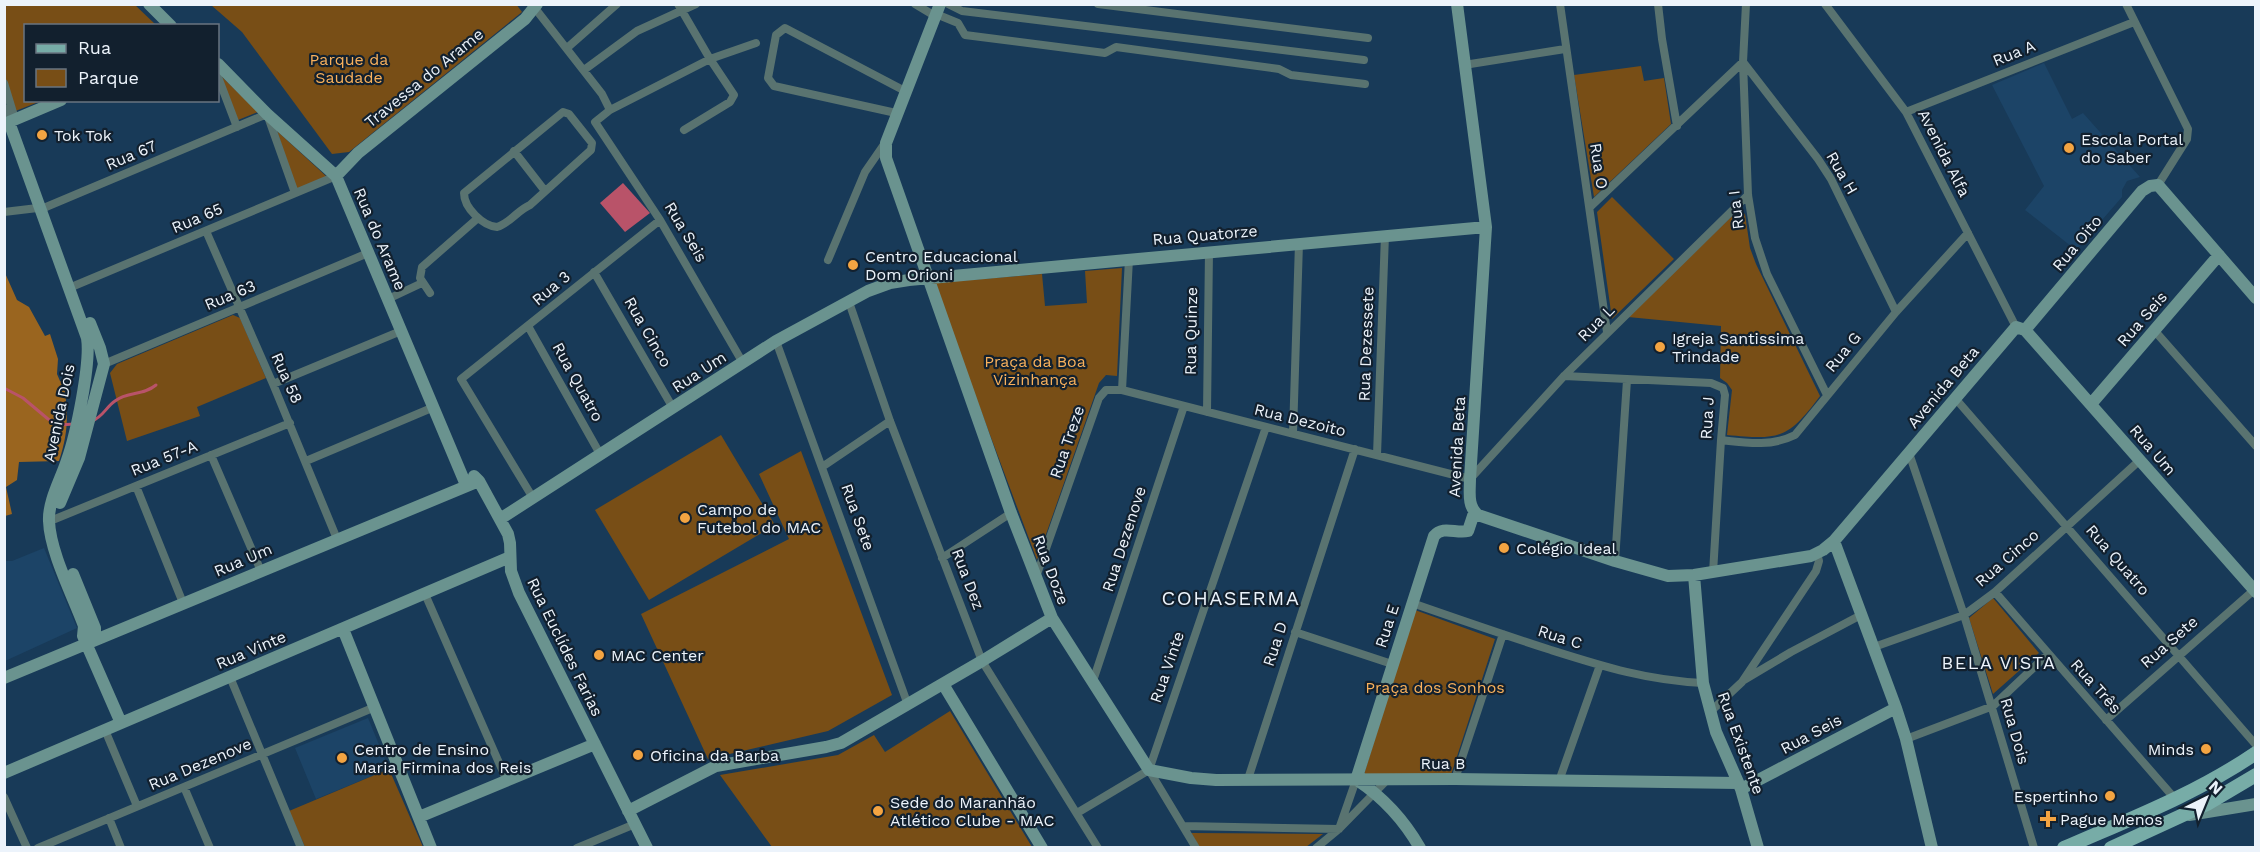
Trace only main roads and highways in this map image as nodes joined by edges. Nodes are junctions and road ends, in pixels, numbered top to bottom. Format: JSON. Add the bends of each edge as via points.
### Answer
{"nodes":[{"id":1,"x":2256,"y":753,"type":"edge"},
{"id":2,"x":2256,"y":775,"type":"edge"},
{"id":3,"x":2064,"y":848,"type":"edge"},
{"id":4,"x":2111,"y":848,"type":"edge"}],
"edges":[{"from":1,"to":3,"type":"main road","via":[[2176,800]]},
{"from":2,"to":4,"type":"main road","via":[[2207,804]]}]}
